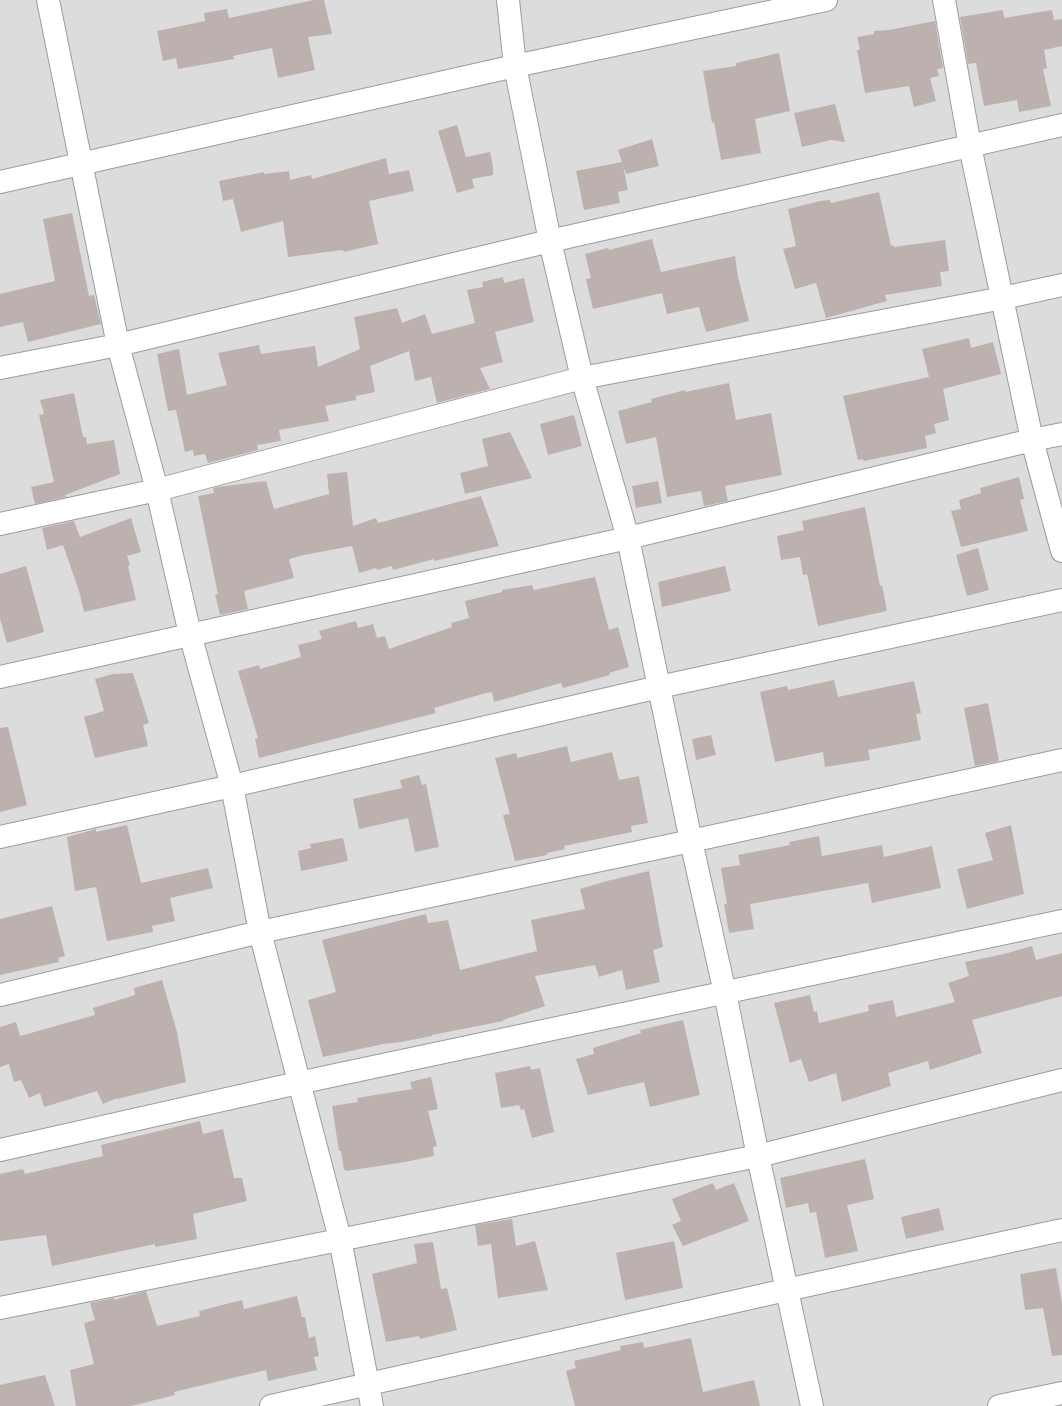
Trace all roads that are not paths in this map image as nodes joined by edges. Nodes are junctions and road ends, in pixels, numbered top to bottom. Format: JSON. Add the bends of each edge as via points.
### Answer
{"nodes":[{"id":1,"x":48,"y":0,"type":"edge"},
{"id":2,"x":508,"y":0,"type":"edge"},
{"id":3,"x":826,"y":0,"type":"edge"},
{"id":4,"x":944,"y":0,"type":"edge"},
{"id":5,"x":515,"y":66,"type":"junction"},
{"id":6,"x":1062,"y":125,"type":"edge"},
{"id":7,"x":970,"y":146,"type":"junction"},
{"id":8,"x":80,"y":163,"type":"junction"},
{"id":9,"x":0,"y":182,"type":"edge"},
{"id":10,"x":550,"y":241,"type":"junction"},
{"id":11,"x":1062,"y":285,"type":"edge"},
{"id":12,"x":1003,"y":298,"type":"junction"},
{"id":13,"x":118,"y":345,"type":"junction"},
{"id":14,"x":0,"y":368,"type":"edge"},
{"id":15,"x":582,"y":378,"type":"junction"},
{"id":16,"x":1062,"y":434,"type":"edge"},
{"id":17,"x":1032,"y":440,"type":"junction"},
{"id":18,"x":157,"y":490,"type":"junction"},
{"id":19,"x":0,"y":524,"type":"edge"},
{"id":20,"x":628,"y":538,"type":"junction"},
{"id":21,"x":1062,"y":551,"type":"edge"},
{"id":22,"x":1062,"y":600,"type":"edge"},
{"id":23,"x":190,"y":634,"type":"junction"},
{"id":24,"x":0,"y":676,"type":"edge"},
{"id":25,"x":659,"y":687,"type":"junction"},
{"id":26,"x":1062,"y":760,"type":"edge"},
{"id":27,"x":232,"y":786,"type":"junction"},
{"id":28,"x":0,"y":837,"type":"edge"},
{"id":29,"x":690,"y":841,"type":"junction"},
{"id":30,"x":1062,"y":921,"type":"edge"},
{"id":31,"x":260,"y":932,"type":"junction"},
{"id":32,"x":725,"y":993,"type":"junction"},
{"id":33,"x":0,"y":995,"type":"edge"},
{"id":34,"x":1062,"y":1080,"type":"edge"},
{"id":35,"x":298,"y":1083,"type":"junction"},
{"id":36,"x":0,"y":1150,"type":"edge"},
{"id":37,"x":758,"y":1156,"type":"junction"},
{"id":38,"x":1062,"y":1230,"type":"edge"},
{"id":39,"x":340,"y":1240,"type":"junction"},
{"id":40,"x":786,"y":1290,"type":"junction"},
{"id":41,"x":0,"y":1308,"type":"edge"},
{"id":42,"x":368,"y":1384,"type":"junction"},
{"id":43,"x":1062,"y":1393,"type":"edge"},
{"id":44,"x":271,"y":1406,"type":"edge"},
{"id":45,"x":372,"y":1406,"type":"edge"},
{"id":46,"x":812,"y":1406,"type":"edge"},
{"id":47,"x":999,"y":1406,"type":"edge"}],
"edges":[{"from":1,"to":8,"type":"street"},
{"from":2,"to":5,"type":"street"},
{"from":3,"to":5,"type":"street"},
{"from":4,"to":7,"type":"street"},
{"from":5,"to":8,"type":"street"},
{"from":5,"to":10,"type":"street"},
{"from":6,"to":7,"type":"street"},
{"from":7,"to":10,"type":"street"},
{"from":7,"to":12,"type":"street"},
{"from":8,"to":9,"type":"street"},
{"from":8,"to":13,"type":"street"},
{"from":10,"to":13,"type":"street"},
{"from":10,"to":15,"type":"street"},
{"from":11,"to":12,"type":"street"},
{"from":12,"to":15,"type":"street"},
{"from":12,"to":17,"type":"street"},
{"from":13,"to":14,"type":"street"},
{"from":13,"to":18,"type":"street"},
{"from":15,"to":18,"type":"street"},
{"from":15,"to":20,"type":"street"},
{"from":16,"to":17,"type":"street"},
{"from":17,"to":20,"type":"street"},
{"from":17,"to":21,"type":"street"},
{"from":18,"to":19,"type":"street"},
{"from":18,"to":23,"type":"street"},
{"from":20,"to":23,"type":"street"},
{"from":20,"to":25,"type":"street"},
{"from":22,"to":25,"type":"street"},
{"from":23,"to":24,"type":"street"},
{"from":23,"to":27,"type":"street"},
{"from":25,"to":27,"type":"street"},
{"from":25,"to":29,"type":"street"},
{"from":26,"to":29,"type":"street"},
{"from":27,"to":28,"type":"street"},
{"from":27,"to":31,"type":"street"},
{"from":29,"to":31,"type":"street"},
{"from":29,"to":32,"type":"street"},
{"from":30,"to":32,"type":"street"},
{"from":31,"to":33,"type":"street"},
{"from":31,"to":35,"type":"street"},
{"from":32,"to":35,"type":"street"},
{"from":32,"to":37,"type":"street"},
{"from":34,"to":37,"type":"street"},
{"from":35,"to":36,"type":"street"},
{"from":35,"to":39,"type":"street"},
{"from":37,"to":39,"type":"street"},
{"from":37,"to":40,"type":"street"},
{"from":38,"to":40,"type":"street"},
{"from":39,"to":41,"type":"street"},
{"from":39,"to":42,"type":"street"},
{"from":40,"to":42,"type":"street"},
{"from":40,"to":46,"type":"street"},
{"from":42,"to":44,"type":"street"},
{"from":42,"to":45,"type":"street"},
{"from":43,"to":47,"type":"street"}]}
